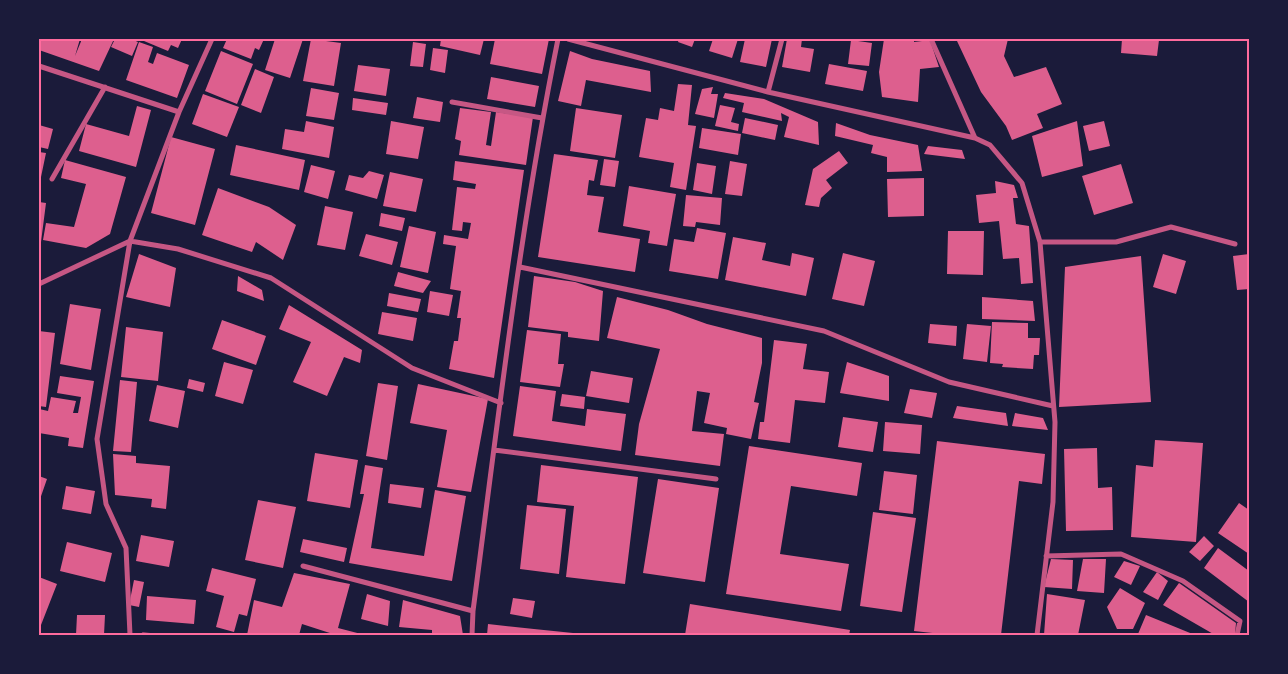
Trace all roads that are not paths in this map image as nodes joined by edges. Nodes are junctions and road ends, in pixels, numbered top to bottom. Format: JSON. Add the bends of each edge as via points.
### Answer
{"nodes":[{"id":1,"x":212,"y":39,"type":"edge"},
{"id":2,"x":558,"y":39,"type":"edge"},
{"id":3,"x":568,"y":39,"type":"edge"},
{"id":4,"x":782,"y":39,"type":"edge"},
{"id":5,"x":931,"y":39,"type":"edge"},
{"id":6,"x":39,"y":66,"type":"edge"},
{"id":7,"x":106,"y":87,"type":"junction"},
{"id":8,"x":768,"y":92,"type":"junction"},
{"id":9,"x":452,"y":102,"type":"dead end"},
{"id":10,"x":179,"y":112,"type":"junction"},
{"id":11,"x":542,"y":118,"type":"junction"},
{"id":12,"x":975,"y":138,"type":"junction"},
{"id":13,"x":52,"y":179,"type":"dead end"},
{"id":14,"x":130,"y":241,"type":"junction"},
{"id":15,"x":1040,"y":242,"type":"junction"},
{"id":16,"x":1235,"y":244,"type":"dead end"},
{"id":17,"x":520,"y":267,"type":"junction"},
{"id":18,"x":39,"y":284,"type":"edge"},
{"id":19,"x":501,"y":403,"type":"junction"},
{"id":20,"x":1054,"y":406,"type":"junction"},
{"id":21,"x":494,"y":450,"type":"junction"},
{"id":22,"x":716,"y":478,"type":"dead end"},
{"id":23,"x":1046,"y":556,"type":"junction"},
{"id":24,"x":303,"y":566,"type":"dead end"},
{"id":25,"x":473,"y":610,"type":"junction"},
{"id":26,"x":130,"y":635,"type":"edge"},
{"id":27,"x":472,"y":635,"type":"edge"},
{"id":28,"x":1037,"y":635,"type":"edge"},
{"id":29,"x":1237,"y":635,"type":"edge"}],
"edges":[{"from":1,"to":10,"type":"street"},
{"from":2,"to":11,"type":"street"},
{"from":3,"to":8,"type":"street"},
{"from":4,"to":8,"type":"street"},
{"from":5,"to":12,"type":"street"},
{"from":6,"to":7,"type":"street"},
{"from":7,"to":10,"type":"street"},
{"from":7,"to":13,"type":"street"},
{"from":8,"to":12,"type":"street"},
{"from":9,"to":11,"type":"street"},
{"from":10,"to":14,"type":"street"},
{"from":11,"to":17,"type":"street"},
{"from":12,"to":15,"type":"street","via":[[990,145],[1022,183]]},
{"from":14,"to":18,"type":"street"},
{"from":14,"to":19,"type":"street","via":[[178,249],[271,278],[412,368]]},
{"from":14,"to":26,"type":"street","via":[[97,439],[106,504],[126,548]]},
{"from":15,"to":16,"type":"street","via":[[1116,242],[1171,227]]},
{"from":15,"to":20,"type":"street"},
{"from":17,"to":19,"type":"street"},
{"from":17,"to":20,"type":"street","via":[[824,331],[948,382]]},
{"from":19,"to":21,"type":"street"},
{"from":20,"to":23,"type":"street","via":[[1053,502]]},
{"from":21,"to":22,"type":"street"},
{"from":21,"to":25,"type":"street"},
{"from":23,"to":28,"type":"street"},
{"from":23,"to":29,"type":"street","via":[[1121,554],[1183,581],[1240,622]]},
{"from":24,"to":25,"type":"street"},
{"from":25,"to":27,"type":"street"}]}
